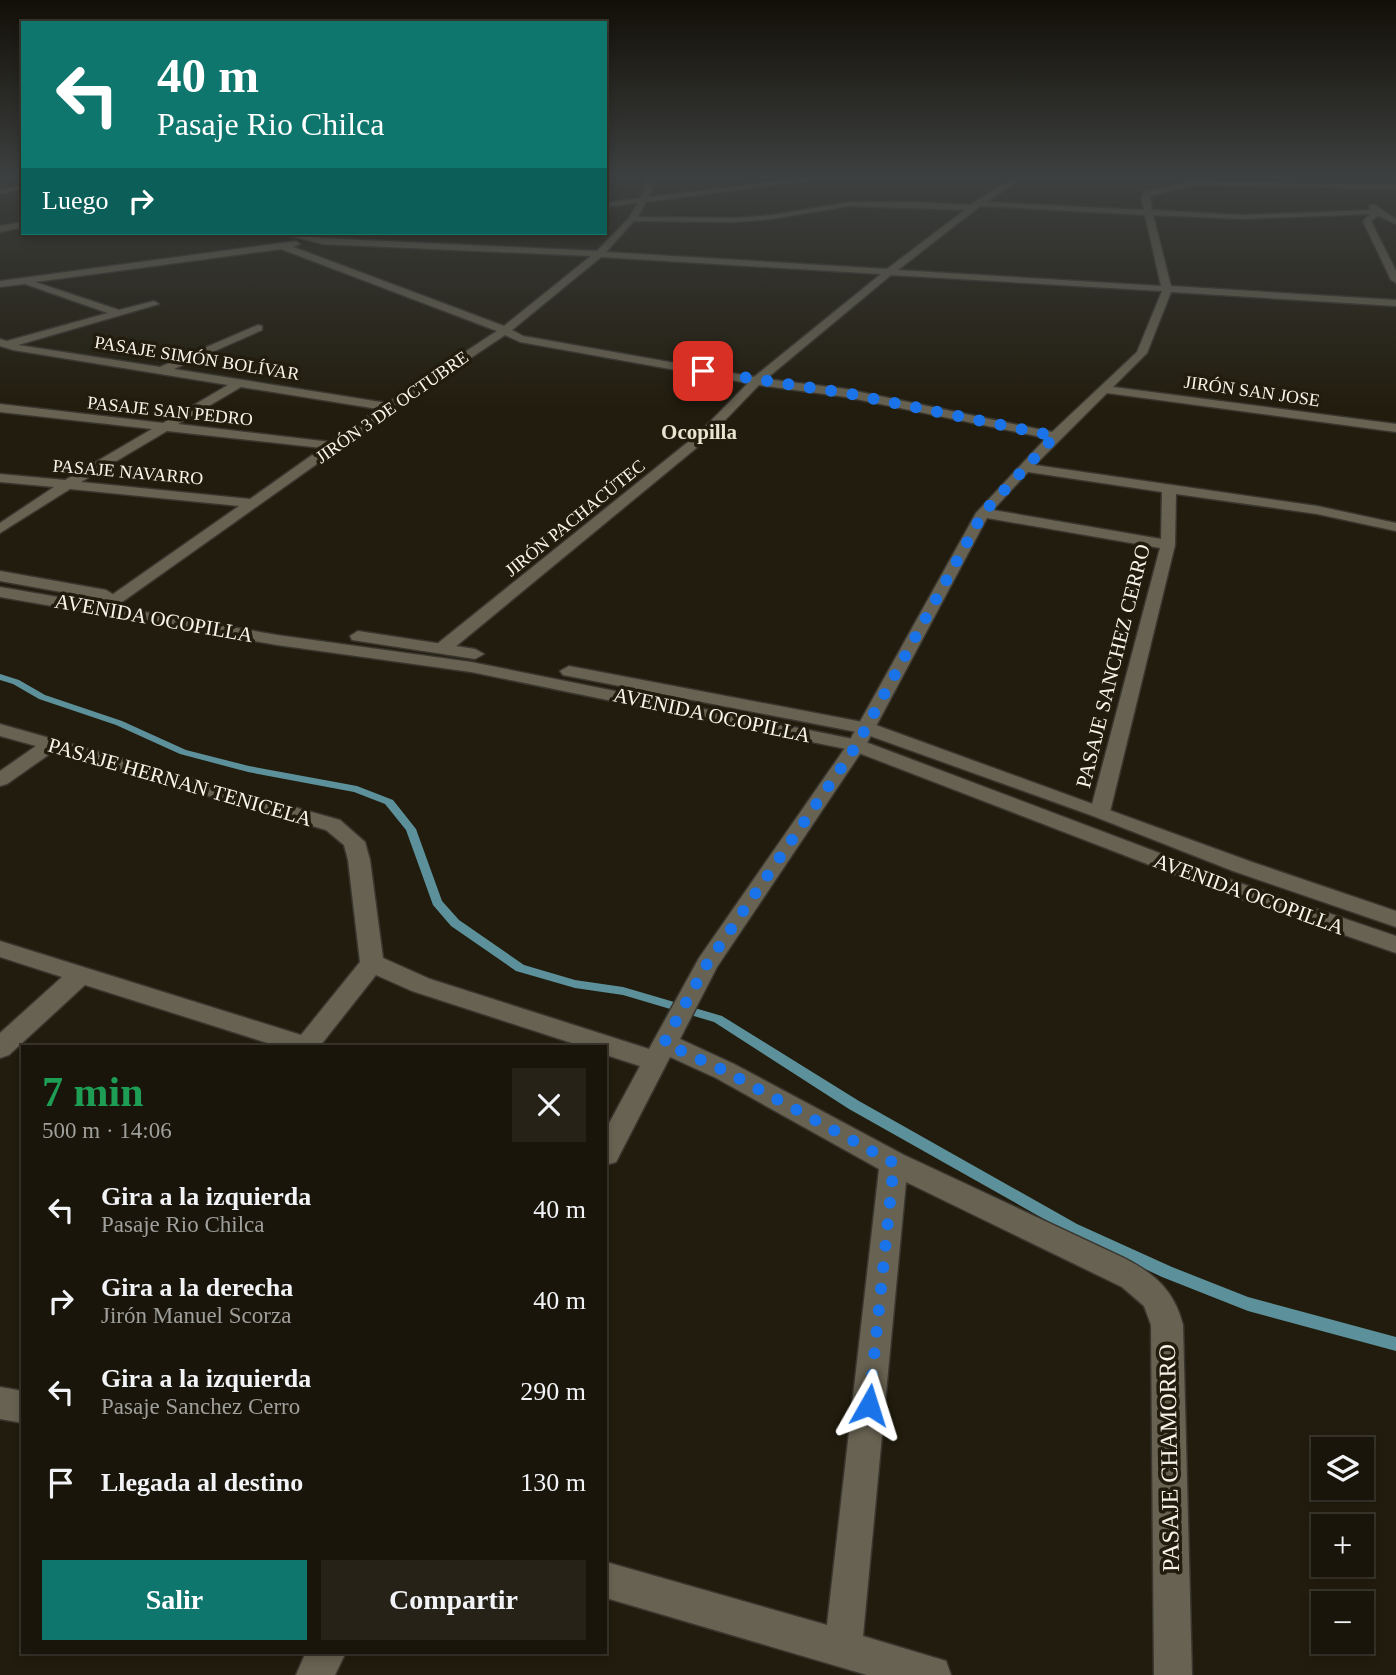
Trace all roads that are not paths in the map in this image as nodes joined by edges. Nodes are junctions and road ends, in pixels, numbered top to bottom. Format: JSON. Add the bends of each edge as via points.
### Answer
{"nodes":[{"id":1,"x":222,"y":254,"type":"edge"},
{"id":2,"x":304,"y":254,"type":"edge"},
{"id":3,"x":599,"y":254,"type":"edge"},
{"id":4,"x":602,"y":254,"type":"edge"},
{"id":5,"x":913,"y":254,"type":"edge"},
{"id":6,"x":1158,"y":254,"type":"edge"},
{"id":7,"x":1384,"y":254,"type":"edge"},
{"id":8,"x":889,"y":272,"type":"junction"},
{"id":9,"x":1396,"y":280,"type":"edge"},
{"id":10,"x":24,"y":281,"type":"junction"},
{"id":11,"x":0,"y":284,"type":"edge"},
{"id":12,"x":1167,"y":290,"type":"junction"},
{"id":13,"x":1396,"y":303,"type":"edge"},
{"id":14,"x":154,"y":304,"type":"dead end"},
{"id":15,"x":117,"y":313,"type":"junction"},
{"id":16,"x":258,"y":328,"type":"dead end"},
{"id":17,"x":505,"y":330,"type":"junction"},
{"id":18,"x":5,"y":347,"type":"edge"},
{"id":19,"x":161,"y":370,"type":"junction"},
{"id":20,"x":755,"y":381,"type":"junction"},
{"id":21,"x":239,"y":383,"type":"junction"},
{"id":22,"x":1104,"y":390,"type":"junction"},
{"id":23,"x":389,"y":407,"type":"junction"},
{"id":24,"x":0,"y":408,"type":"edge"},
{"id":25,"x":160,"y":428,"type":"junction"},
{"id":26,"x":1396,"y":428,"type":"edge"},
{"id":27,"x":1055,"y":436,"type":"junction"},
{"id":28,"x":337,"y":446,"type":"junction"},
{"id":29,"x":1026,"y":468,"type":"junction"},
{"id":30,"x":0,"y":478,"type":"edge"},
{"id":31,"x":65,"y":486,"type":"junction"},
{"id":32,"x":1169,"y":490,"type":"junction"},
{"id":33,"x":252,"y":503,"type":"junction"},
{"id":34,"x":983,"y":513,"type":"junction"},
{"id":35,"x":1396,"y":527,"type":"edge"},
{"id":36,"x":0,"y":529,"type":"edge"},
{"id":37,"x":1168,"y":545,"type":"junction"},
{"id":38,"x":0,"y":576,"type":"edge"},
{"id":39,"x":0,"y":592,"type":"edge"},
{"id":40,"x":118,"y":597,"type":"junction"},
{"id":41,"x":102,"y":609,"type":"junction"},
{"id":42,"x":443,"y":648,"type":"junction"},
{"id":43,"x":0,"y":730,"type":"edge"},
{"id":44,"x":861,"y":737,"type":"junction"},
{"id":45,"x":48,"y":746,"type":"junction"},
{"id":46,"x":0,"y":780,"type":"edge"},
{"id":47,"x":1100,"y":812,"type":"junction"},
{"id":48,"x":1396,"y":919,"type":"edge"},
{"id":49,"x":1396,"y":945,"type":"edge"},
{"id":50,"x":0,"y":949,"type":"edge"},
{"id":51,"x":372,"y":963,"type":"junction"},
{"id":52,"x":80,"y":975,"type":"junction"},
{"id":53,"x":303,"y":1045,"type":"edge"},
{"id":54,"x":307,"y":1045,"type":"edge"},
{"id":55,"x":663,"y":1046,"type":"junction"},
{"id":56,"x":0,"y":1048,"type":"edge"},
{"id":57,"x":607,"y":1152,"type":"edge"},
{"id":58,"x":894,"y":1163,"type":"junction"},
{"id":59,"x":607,"y":1580,"type":"edge"},
{"id":60,"x":843,"y":1648,"type":"junction"},
{"id":61,"x":326,"y":1654,"type":"edge"},
{"id":62,"x":315,"y":1675,"type":"edge"},
{"id":63,"x":932,"y":1675,"type":"edge"},
{"id":64,"x":1173,"y":1675,"type":"edge"}],
"edges":[{"from":1,"to":10,"type":"street"},
{"from":2,"to":17,"type":"street"},
{"from":3,"to":17,"type":"street","name":"JIRÓN 3 DE OCTUBRE"},
{"from":4,"to":8,"type":"street"},
{"from":5,"to":8,"type":"street","name":"JIRÓN PACHACÚTEC"},
{"from":6,"to":12,"type":"street"},
{"from":7,"to":9,"type":"street"},
{"from":8,"to":12,"type":"street"},
{"from":8,"to":20,"type":"street","name":"JIRÓN PACHACÚTEC"},
{"from":10,"to":11,"type":"street"},
{"from":10,"to":15,"type":"street"},
{"from":12,"to":13,"type":"street"},
{"from":12,"to":22,"type":"street","via":[[1142,353]]},
{"from":14,"to":15,"type":"street"},
{"from":15,"to":18,"type":"street"},
{"from":16,"to":19,"type":"street"},
{"from":17,"to":20,"type":"street","via":[[520,339]]},
{"from":17,"to":23,"type":"street","name":"JIRÓN 3 DE OCTUBRE"},
{"from":18,"to":19,"type":"street","name":"PASAJE SIMÓN BOLÍVAR"},
{"from":19,"to":21,"type":"street","name":"PASAJE SIMÓN BOLÍVAR"},
{"from":20,"to":27,"type":"street","via":[[846,393]]},
{"from":20,"to":42,"type":"street","name":"JIRÓN PACHACÚTEC","via":[[702,438]]},
{"from":21,"to":23,"type":"street","name":"PASAJE SIMÓN BOLÍVAR"},
{"from":21,"to":25,"type":"street"},
{"from":22,"to":26,"type":"street","name":"JIRÓN SAN JOSE"},
{"from":22,"to":27,"type":"street"},
{"from":23,"to":28,"type":"street","name":"JIRÓN 3 DE OCTUBRE"},
{"from":24,"to":25,"type":"street","name":"PASAJE SAN PEDRO"},
{"from":25,"to":28,"type":"street","name":"PASAJE SAN PEDRO"},
{"from":25,"to":31,"type":"street"},
{"from":27,"to":29,"type":"street"},
{"from":28,"to":33,"type":"street","name":"JIRÓN 3 DE OCTUBRE"},
{"from":29,"to":32,"type":"street"},
{"from":29,"to":34,"type":"street"},
{"from":30,"to":31,"type":"street","name":"PASAJE NAVARRO"},
{"from":31,"to":33,"type":"street","name":"PASAJE NAVARRO"},
{"from":31,"to":36,"type":"street"},
{"from":32,"to":35,"type":"street","via":[[1317,510]]},
{"from":32,"to":37,"type":"street","name":"PASAJE SANCHEZ CERRO"},
{"from":33,"to":40,"type":"street","name":"JIRÓN 3 DE OCTUBRE"},
{"from":34,"to":37,"type":"street"},
{"from":34,"to":44,"type":"street"},
{"from":37,"to":47,"type":"street","name":"PASAJE SANCHEZ CERRO"},
{"from":38,"to":40,"type":"street","name":"AVENIDA OCOPILLA"},
{"from":39,"to":41,"type":"street","name":"AVENIDA OCOPILLA"},
{"from":40,"to":41,"type":"street","name":"JIRÓN 3 DE OCTUBRE"},
{"from":40,"to":42,"type":"street","name":"AVENIDA OCOPILLA"},
{"from":41,"to":44,"type":"street","name":"AVENIDA OCOPILLA","via":[[471,667]]},
{"from":42,"to":44,"type":"street","name":"AVENIDA OCOPILLA"},
{"from":43,"to":45,"type":"street","name":"PASAJE HERNAN TENICELA"},
{"from":44,"to":47,"type":"street","name":"AVENIDA OCOPILLA"},
{"from":44,"to":49,"type":"street","name":"AVENIDA OCOPILLA","via":[[1220,884]]},
{"from":44,"to":55,"type":"street","via":[[707,964]]},
{"from":45,"to":46,"type":"street"},
{"from":45,"to":51,"type":"street","name":"PASAJE HERNAN TENICELA","via":[[333,825],[354,842]]},
{"from":47,"to":48,"type":"street","name":"AVENIDA OCOPILLA"},
{"from":50,"to":52,"type":"street"},
{"from":51,"to":54,"type":"street"},
{"from":51,"to":55,"type":"street","via":[[421,985]]},
{"from":52,"to":53,"type":"street"},
{"from":52,"to":56,"type":"street"},
{"from":55,"to":57,"type":"street"},
{"from":55,"to":58,"type":"street","name":"PASAJE CHAMORRO","via":[[725,1071]]},
{"from":58,"to":60,"type":"street"},
{"from":58,"to":64,"type":"street","name":"PASAJE CHAMORRO","via":[[1113,1267],[1137,1280],[1164,1308]]},
{"from":59,"to":60,"type":"street"},
{"from":60,"to":63,"type":"street"},
{"from":61,"to":62,"type":"street"}]}
